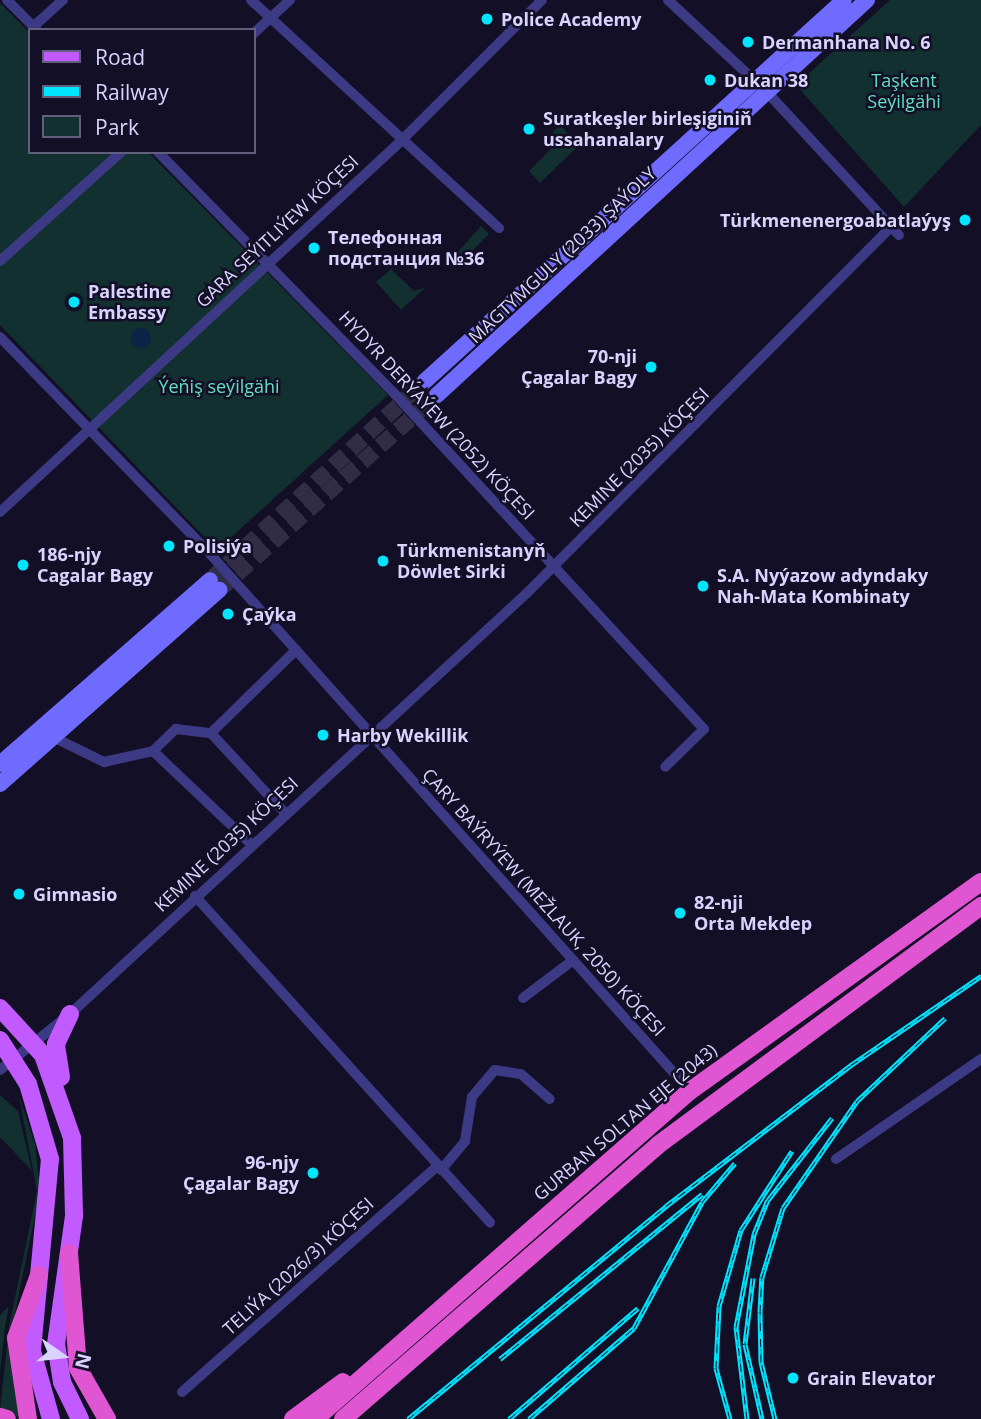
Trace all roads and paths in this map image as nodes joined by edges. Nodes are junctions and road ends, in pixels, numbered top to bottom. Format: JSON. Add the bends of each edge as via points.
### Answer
{"nodes":[{"id":1,"x":7,"y":0,"type":"edge"},
{"id":2,"x":63,"y":0,"type":"edge"},
{"id":3,"x":251,"y":0,"type":"edge"},
{"id":4,"x":290,"y":0,"type":"edge"},
{"id":5,"x":542,"y":0,"type":"edge"},
{"id":6,"x":668,"y":0,"type":"edge"},
{"id":7,"x":844,"y":0,"type":"edge"},
{"id":8,"x":867,"y":0,"type":"edge"},
{"id":9,"x":270,"y":19,"type":"junction"},
{"id":10,"x":36,"y":28,"type":"edge"},
{"id":11,"x":256,"y":31,"type":"edge"},
{"id":12,"x":753,"y":79,"type":"junction"},
{"id":13,"x":766,"y":91,"type":"junction"},
{"id":14,"x":401,"y":141,"type":"junction"},
{"id":15,"x":119,"y":154,"type":"edge"},
{"id":16,"x":160,"y":154,"type":"edge"},
{"id":17,"x":499,"y":228,"type":"dead end"},
{"id":18,"x":0,"y":261,"type":"edge"},
{"id":19,"x":268,"y":263,"type":"junction"},
{"id":20,"x":0,"y":337,"type":"edge"},
{"id":21,"x":425,"y":381,"type":"tunnel mouth"},
{"id":22,"x":437,"y":395,"type":"tunnel mouth"},
{"id":23,"x":90,"y":429,"type":"junction"},
{"id":24,"x":0,"y":512,"type":"edge"},
{"id":25,"x":555,"y":567,"type":"junction"},
{"id":26,"x":296,"y":650,"type":"junction"},
{"id":27,"x":211,"y":733,"type":"junction"},
{"id":28,"x":371,"y":734,"type":"junction"},
{"id":29,"x":55,"y":738,"type":"junction"},
{"id":30,"x":153,"y":751,"type":"junction"},
{"id":31,"x":0,"y":764,"type":"edge"},
{"id":32,"x":665,"y":767,"type":"dead end"},
{"id":33,"x":0,"y":784,"type":"edge"},
{"id":34,"x":285,"y":813,"type":"junction"},
{"id":35,"x":251,"y":844,"type":"junction"},
{"id":36,"x":981,"y":882,"type":"edge"},
{"id":37,"x":195,"y":896,"type":"junction"},
{"id":38,"x":981,"y":906,"type":"edge"},
{"id":39,"x":573,"y":961,"type":"junction"},
{"id":40,"x":523,"y":998,"type":"dead end"},
{"id":41,"x":0,"y":1007,"type":"edge"},
{"id":42,"x":70,"y":1014,"type":"junction"},
{"id":43,"x":0,"y":1040,"type":"edge"},
{"id":44,"x":35,"y":1045,"type":"junction"},
{"id":45,"x":981,"y":1059,"type":"edge"},
{"id":46,"x":16,"y":1060,"type":"junction"},
{"id":47,"x":0,"y":1070,"type":"edge"},
{"id":48,"x":690,"y":1091,"type":"junction"},
{"id":49,"x":550,"y":1099,"type":"dead end"},
{"id":50,"x":72,"y":1138,"type":"junction"},
{"id":51,"x":835,"y":1159,"type":"dead end"},
{"id":52,"x":439,"y":1168,"type":"junction"},
{"id":53,"x":489,"y":1222,"type":"dead end"},
{"id":54,"x":69,"y":1253,"type":"junction"},
{"id":55,"x":39,"y":1275,"type":"junction"},
{"id":56,"x":384,"y":1355,"type":"junction"},
{"id":57,"x":182,"y":1392,"type":"dead end"},
{"id":58,"x":0,"y":1417,"type":"edge"},
{"id":59,"x":7,"y":1419,"type":"edge"},
{"id":60,"x":28,"y":1419,"type":"edge"},
{"id":61,"x":51,"y":1419,"type":"edge"},
{"id":62,"x":80,"y":1419,"type":"edge"},
{"id":63,"x":107,"y":1419,"type":"edge"},
{"id":64,"x":293,"y":1419,"type":"edge"},
{"id":65,"x":315,"y":1419,"type":"edge"},
{"id":66,"x":343,"y":1419,"type":"edge"}],
"edges":[{"from":1,"to":10,"type":"street"},
{"from":2,"to":10,"type":"street"},
{"from":3,"to":9,"type":"street"},
{"from":4,"to":9,"type":"street"},
{"from":5,"to":14,"type":"street","name":"GARA SEÝITLIÝEW KÖÇESI"},
{"from":6,"to":12,"type":"street"},
{"from":7,"to":12,"type":"main road","name":"MAGTYMGULY (2033) ŞAÝOLY"},
{"from":8,"to":13,"type":"main road","name":"MAGTYMGULY (2033) ŞAÝOLY"},
{"from":9,"to":11,"type":"street"},
{"from":9,"to":14,"type":"street"},
{"from":12,"to":13,"type":"street"},
{"from":12,"to":21,"type":"main road","name":"MAGTYMGULY (2033) ŞAÝOLY"},
{"from":13,"to":22,"type":"main road","name":"MAGTYMGULY (2033) ŞAÝOLY"},
{"from":13,"to":25,"type":"street","name":"KEMINE (2035) KÖÇESI","via":[[895,231]]},
{"from":14,"to":17,"type":"street"},
{"from":14,"to":19,"type":"street","name":"GARA SEÝITLIÝEW KÖÇESI"},
{"from":15,"to":18,"type":"street"},
{"from":16,"to":19,"type":"street","name":"HYDYR DERÝAÝEW (2052) KÖÇESI"},
{"from":19,"to":23,"type":"street","name":"GARA SEÝITLIÝEW KÖÇESI"},
{"from":19,"to":25,"type":"street","name":"HYDYR DERÝAÝEW (2052) KÖÇESI"},
{"from":20,"to":23,"type":"street","name":"ÇARY BAÝRYÝEW (MEŽLAUK, 2050) KÖÇESI"},
{"from":23,"to":24,"type":"street","name":"GARA SEÝITLIÝEW KÖÇESI"},
{"from":23,"to":26,"type":"street","name":"ÇARY BAÝRYÝEW (MEŽLAUK, 2050) KÖÇESI"},
{"from":25,"to":28,"type":"street","name":"KEMINE (2035) KÖÇESI"},
{"from":25,"to":32,"type":"street","name":"HYDYR DERÝAÝEW (2052) KÖÇESI","via":[[704,729]]},
{"from":26,"to":27,"type":"street"},
{"from":26,"to":28,"type":"street","name":"ÇARY BAÝRYÝEW (MEŽLAUK, 2050) KÖÇESI"},
{"from":27,"to":30,"type":"street","via":[[176,729]]},
{"from":27,"to":34,"type":"street"},
{"from":28,"to":34,"type":"street","name":"KEMINE (2035) KÖÇESI"},
{"from":28,"to":39,"type":"street","name":"ÇARY BAÝRYÝEW (MEŽLAUK, 2050) KÖÇESI"},
{"from":29,"to":30,"type":"street","via":[[104,762]]},
{"from":29,"to":31,"type":"main road","via":[[215,585]]},
{"from":29,"to":33,"type":"main road"},
{"from":30,"to":35,"type":"street"},
{"from":34,"to":35,"type":"street","name":"KEMINE (2035) KÖÇESI"},
{"from":35,"to":37,"type":"street","name":"KEMINE (2035) KÖÇESI"},
{"from":36,"to":48,"type":"highway","name":"GURBAN SOLTAN EJE (2043)"},
{"from":37,"to":42,"type":"street","name":"KEMINE (2035) KÖÇESI"},
{"from":37,"to":52,"type":"street"},
{"from":38,"to":66,"type":"highway","via":[[658,1145]]},
{"from":39,"to":40,"type":"street"},
{"from":39,"to":48,"type":"street","name":"ÇARY BAÝRYÝEW (MEŽLAUK, 2050) KÖÇESI"},
{"from":41,"to":44,"type":"main road"},
{"from":42,"to":44,"type":"street","name":"KEMINE (2035) KÖÇESI"},
{"from":42,"to":50,"type":"main road","via":[[55,1051],[74,1116]]},
{"from":43,"to":46,"type":"main road"},
{"from":44,"to":46,"type":"street","name":"KEMINE (2035) KÖÇESI"},
{"from":44,"to":50,"type":"main road"},
{"from":45,"to":51,"type":"street"},
{"from":46,"to":47,"type":"street","name":"KEMINE (2035) KÖÇESI"},
{"from":46,"to":55,"type":"main road","via":[[50,1159]]},
{"from":48,"to":56,"type":"highway","name":"GURBAN SOLTAN EJE (2043)"},
{"from":49,"to":52,"type":"street","name":"TELIÝA (2026/3) KÖÇESI","via":[[521,1074],[495,1070],[472,1097],[466,1141]]},
{"from":50,"to":54,"type":"main road","via":[[76,1187]]},
{"from":52,"to":53,"type":"street"},
{"from":52,"to":57,"type":"street","name":"TELIÝA (2026/3) KÖÇESI"},
{"from":54,"to":62,"type":"main road","via":[[56,1344],[62,1382]]},
{"from":54,"to":63,"type":"highway","via":[[78,1368]]},
{"from":55,"to":60,"type":"highway","via":[[16,1338]]},
{"from":55,"to":61,"type":"main road","via":[[32,1351]]},
{"from":56,"to":64,"type":"highway"},
{"from":56,"to":65,"type":"highway","name":"GURBAN SOLTAN EJE (2043)"},
{"from":58,"to":59,"type":"highway"}]}
